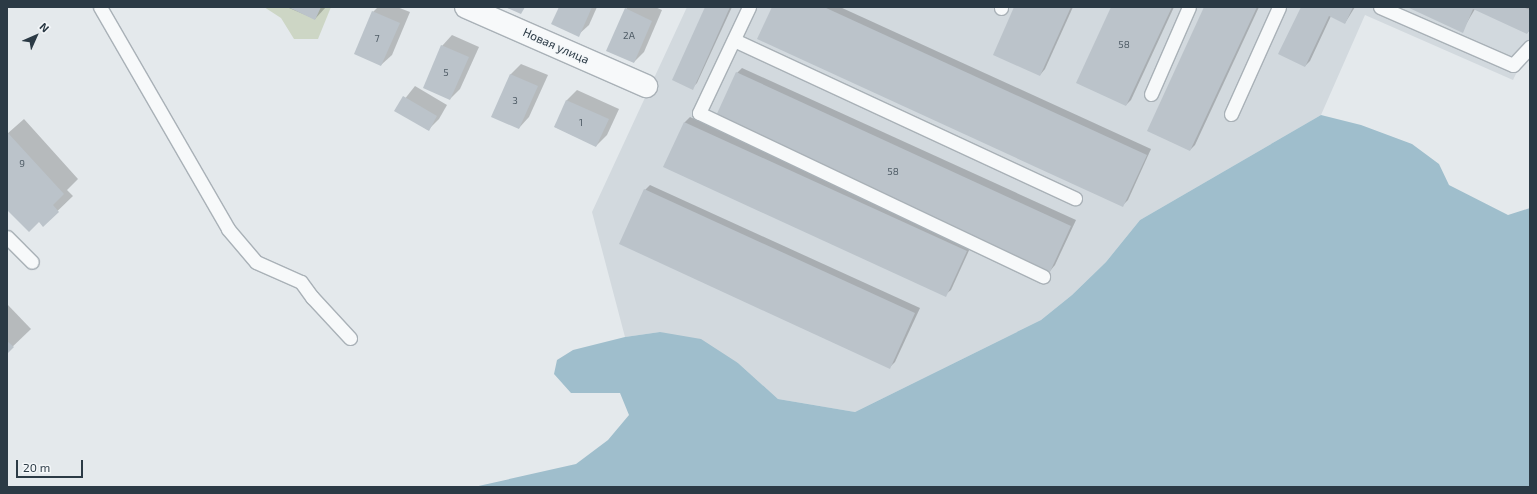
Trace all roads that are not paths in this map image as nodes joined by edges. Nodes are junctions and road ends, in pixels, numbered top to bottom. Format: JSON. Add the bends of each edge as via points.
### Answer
{"nodes":[{"id":1,"x":100,"y":7,"type":"edge"},
{"id":2,"x":466,"y":7,"type":"edge"},
{"id":3,"x":749,"y":7,"type":"edge"},
{"id":4,"x":1188,"y":7,"type":"edge"},
{"id":5,"x":1279,"y":7,"type":"edge"},
{"id":6,"x":1380,"y":7,"type":"edge"},
{"id":7,"x":734,"y":40,"type":"junction"},
{"id":8,"x":1530,"y":47,"type":"edge"},
{"id":9,"x":646,"y":86,"type":"dead end"},
{"id":10,"x":1151,"y":94,"type":"dead end"},
{"id":11,"x":1231,"y":114,"type":"dead end"},
{"id":12,"x":1075,"y":198,"type":"dead end"},
{"id":13,"x":7,"y":237,"type":"edge"},
{"id":14,"x":32,"y":262,"type":"dead end"},
{"id":15,"x":1043,"y":276,"type":"dead end"},
{"id":16,"x":350,"y":338,"type":"dead end"}],
"edges":[{"from":1,"to":16,"type":"lane","via":[[228,229],[256,262],[301,282]]},
{"from":2,"to":9,"type":"street","name":"Новая улица"},
{"from":3,"to":7,"type":"lane"},
{"from":4,"to":10,"type":"lane"},
{"from":5,"to":11,"type":"lane"},
{"from":6,"to":8,"type":"lane","via":[[1513,65]]},
{"from":7,"to":12,"type":"lane"},
{"from":7,"to":15,"type":"lane","via":[[699,113]]},
{"from":13,"to":14,"type":"lane"}]}
